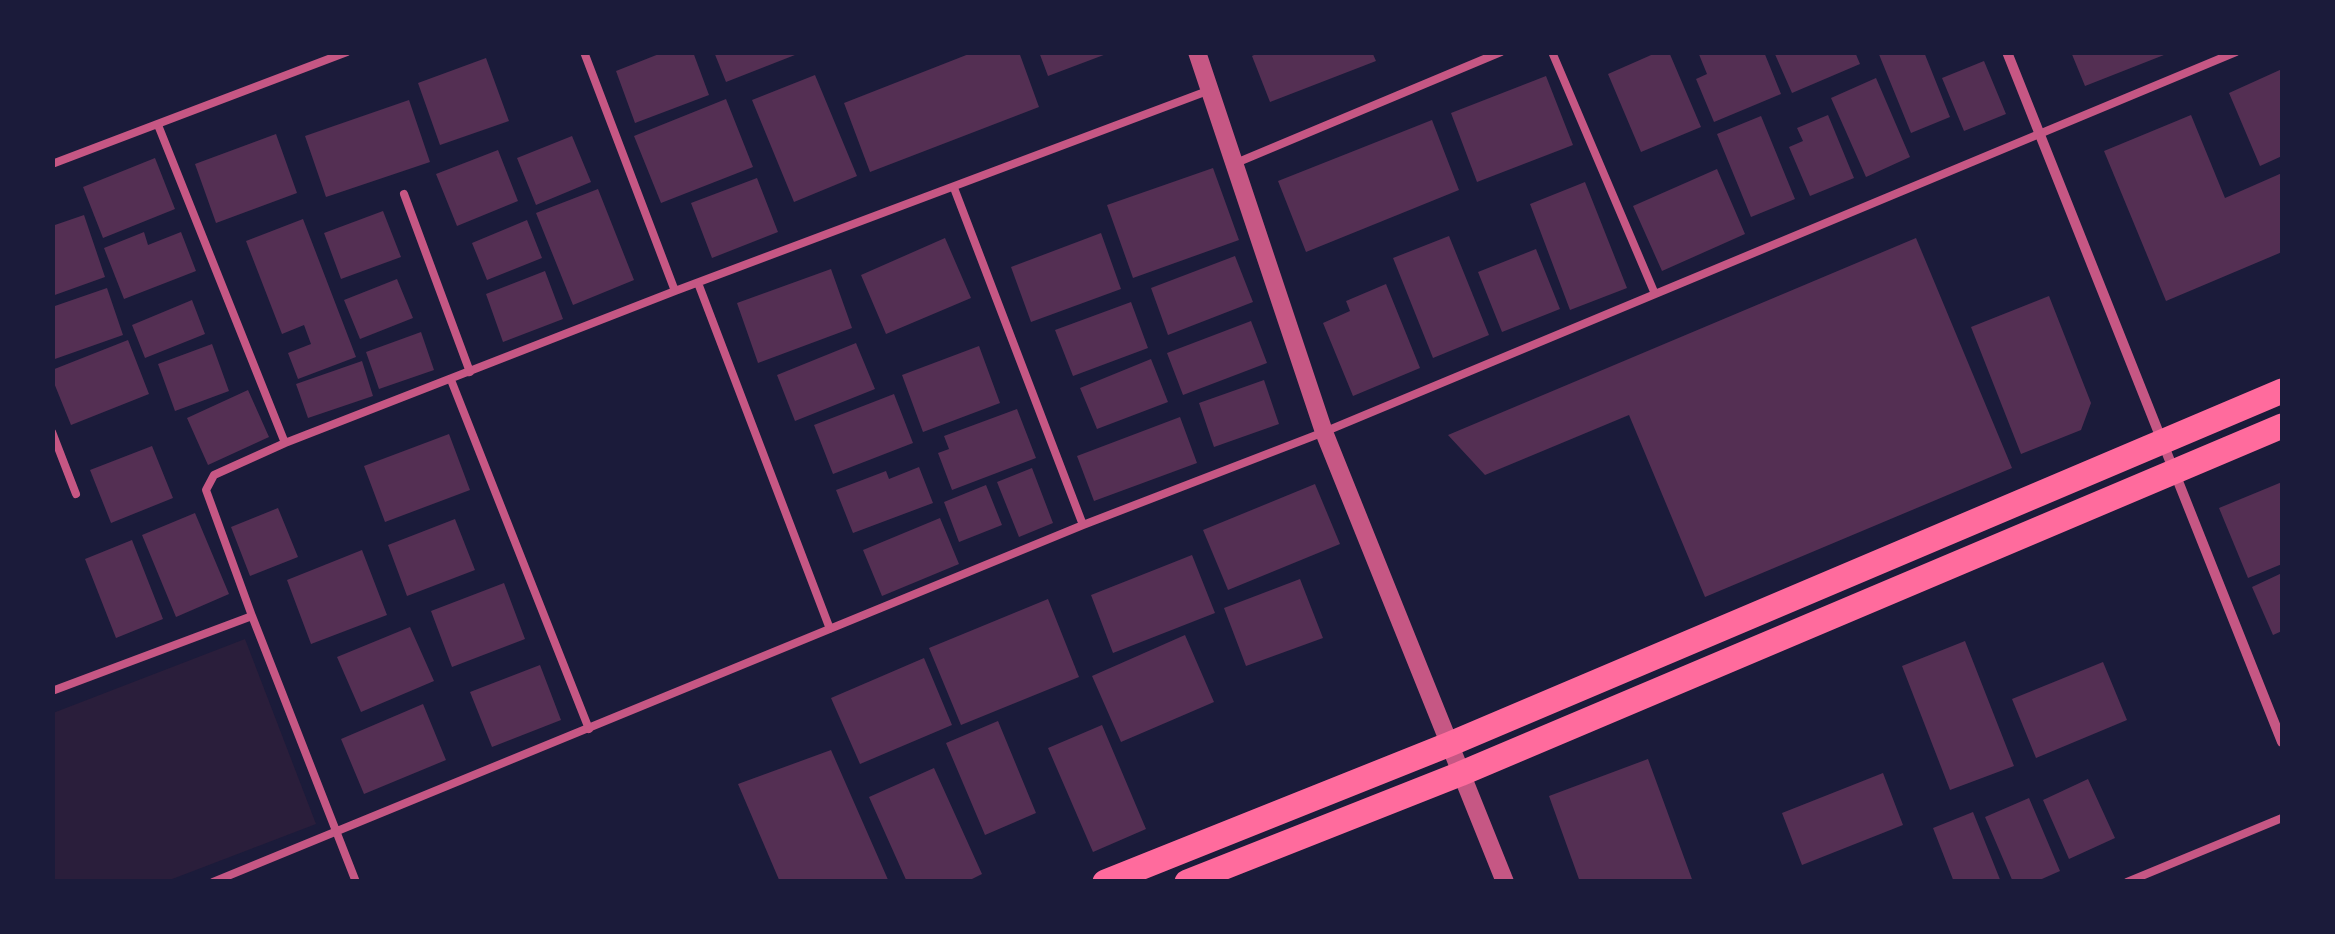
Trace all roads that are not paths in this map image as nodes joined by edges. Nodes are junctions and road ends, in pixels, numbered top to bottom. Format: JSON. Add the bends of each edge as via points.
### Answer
{"nodes":[{"id":1,"x":347,"y":52,"type":"edge"},
{"id":2,"x":584,"y":52,"type":"edge"},
{"id":3,"x":1197,"y":52,"type":"edge"},
{"id":4,"x":1501,"y":52,"type":"edge"},
{"id":5,"x":1552,"y":52,"type":"edge"},
{"id":6,"x":2007,"y":52,"type":"edge"},
{"id":7,"x":2236,"y":52,"type":"edge"},
{"id":8,"x":1210,"y":90,"type":"junction"},
{"id":9,"x":158,"y":124,"type":"junction"},
{"id":10,"x":2040,"y":134,"type":"junction"},
{"id":11,"x":1236,"y":163,"type":"junction"},
{"id":12,"x":52,"y":164,"type":"edge"},
{"id":13,"x":954,"y":188,"type":"junction"},
{"id":14,"x":404,"y":194,"type":"dead end"},
{"id":15,"x":698,"y":283,"type":"junction"},
{"id":16,"x":675,"y":291,"type":"junction"},
{"id":17,"x":1655,"y":294,"type":"junction"},
{"id":18,"x":470,"y":372,"type":"junction"},
{"id":19,"x":451,"y":380,"type":"junction"},
{"id":20,"x":2282,"y":392,"type":"edge"},
{"id":21,"x":2282,"y":426,"type":"edge"},
{"id":22,"x":52,"y":432,"type":"edge"},
{"id":23,"x":1324,"y":432,"type":"junction"},
{"id":24,"x":2164,"y":441,"type":"junction"},
{"id":25,"x":285,"y":443,"type":"junction"},
{"id":26,"x":2176,"y":470,"type":"junction"},
{"id":27,"x":76,"y":494,"type":"dead end"},
{"id":28,"x":1083,"y":525,"type":"junction"},
{"id":29,"x":252,"y":616,"type":"junction"},
{"id":30,"x":830,"y":630,"type":"junction"},
{"id":31,"x":52,"y":691,"type":"edge"},
{"id":32,"x":589,"y":729,"type":"junction"},
{"id":33,"x":2282,"y":742,"type":"edge"},
{"id":34,"x":1450,"y":744,"type":"junction"},
{"id":35,"x":1460,"y":774,"type":"junction"},
{"id":36,"x":2282,"y":818,"type":"edge"},
{"id":37,"x":336,"y":833,"type":"junction"},
{"id":38,"x":213,"y":882,"type":"edge"},
{"id":39,"x":356,"y":882,"type":"edge"},
{"id":40,"x":1105,"y":882,"type":"edge"},
{"id":41,"x":1186,"y":882,"type":"edge"},
{"id":42,"x":1505,"y":882,"type":"edge"},
{"id":43,"x":2127,"y":882,"type":"edge"}],
"edges":[{"from":1,"to":9,"type":"lane"},
{"from":2,"to":16,"type":"lane"},
{"from":3,"to":8,"type":"street"},
{"from":4,"to":11,"type":"lane"},
{"from":5,"to":17,"type":"lane"},
{"from":6,"to":10,"type":"street"},
{"from":7,"to":10,"type":"lane"},
{"from":8,"to":11,"type":"street"},
{"from":8,"to":13,"type":"lane"},
{"from":9,"to":12,"type":"lane"},
{"from":9,"to":25,"type":"lane"},
{"from":10,"to":17,"type":"lane"},
{"from":10,"to":24,"type":"street"},
{"from":11,"to":23,"type":"street"},
{"from":13,"to":15,"type":"lane"},
{"from":13,"to":28,"type":"lane"},
{"from":14,"to":18,"type":"lane"},
{"from":15,"to":16,"type":"lane"},
{"from":15,"to":30,"type":"lane"},
{"from":16,"to":18,"type":"lane"},
{"from":17,"to":23,"type":"lane"},
{"from":18,"to":19,"type":"lane"},
{"from":19,"to":25,"type":"lane"},
{"from":19,"to":32,"type":"lane"},
{"from":20,"to":24,"type":"main road"},
{"from":21,"to":26,"type":"main road"},
{"from":22,"to":27,"type":"lane"},
{"from":23,"to":28,"type":"lane"},
{"from":23,"to":34,"type":"street"},
{"from":24,"to":26,"type":"street"},
{"from":24,"to":34,"type":"main road"},
{"from":25,"to":29,"type":"lane","via":[[214,475],[206,490]]},
{"from":26,"to":33,"type":"street"},
{"from":26,"to":35,"type":"main road"},
{"from":28,"to":30,"type":"lane"},
{"from":29,"to":31,"type":"lane"},
{"from":29,"to":37,"type":"lane"},
{"from":30,"to":32,"type":"lane"},
{"from":32,"to":37,"type":"lane"},
{"from":34,"to":35,"type":"street"},
{"from":34,"to":40,"type":"main road"},
{"from":35,"to":41,"type":"main road"},
{"from":35,"to":42,"type":"street"},
{"from":36,"to":43,"type":"lane"},
{"from":37,"to":38,"type":"lane"},
{"from":37,"to":39,"type":"lane"}]}
